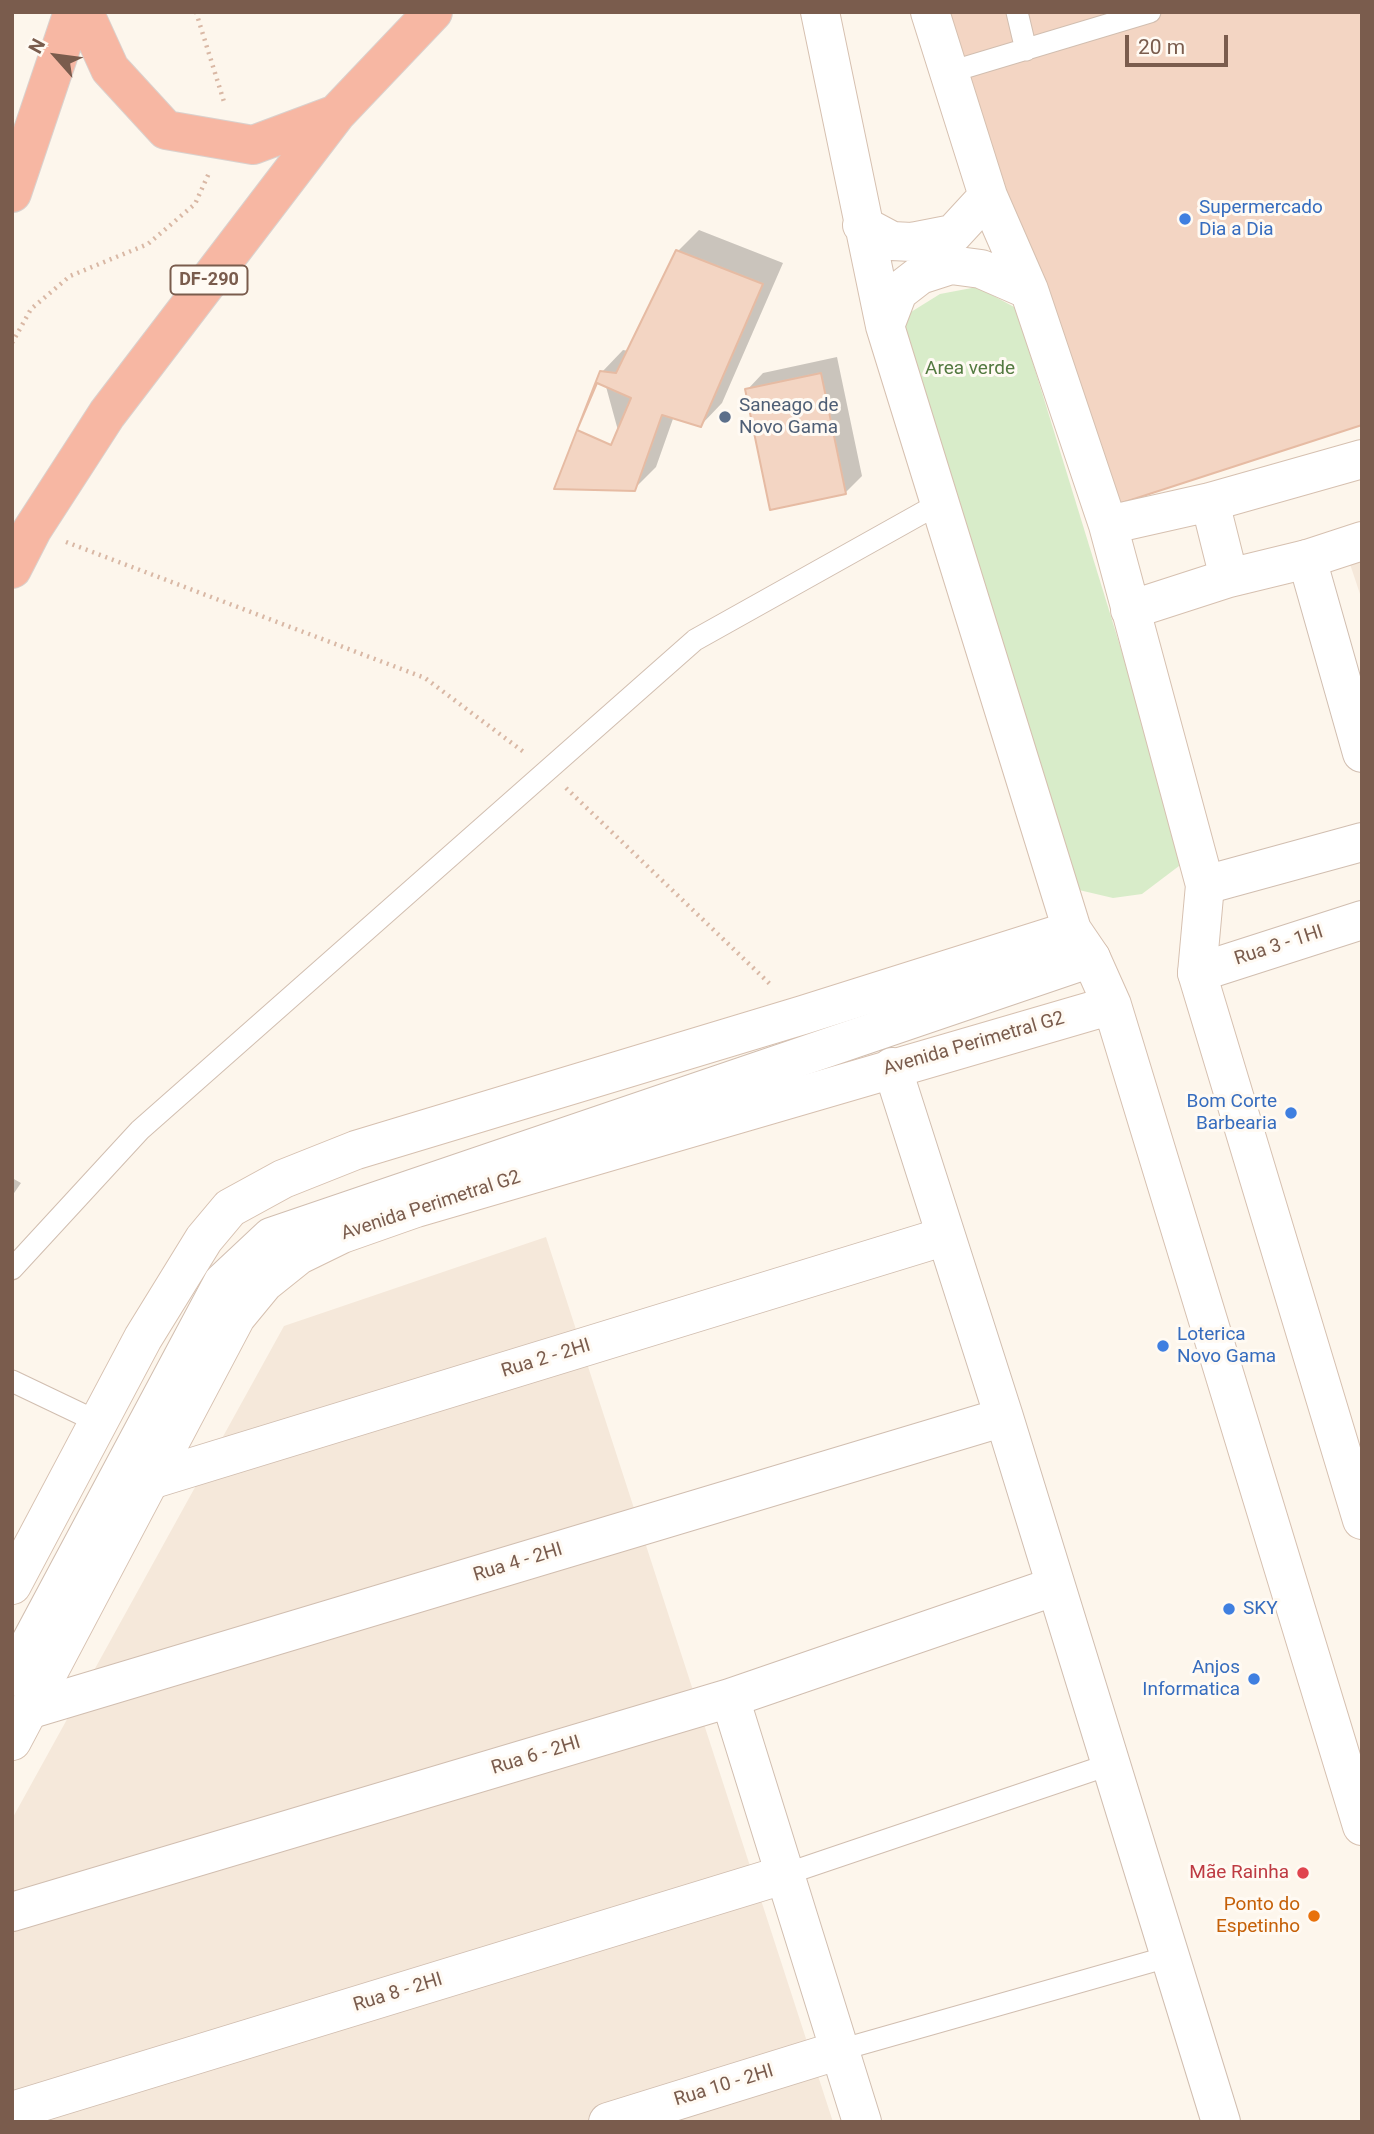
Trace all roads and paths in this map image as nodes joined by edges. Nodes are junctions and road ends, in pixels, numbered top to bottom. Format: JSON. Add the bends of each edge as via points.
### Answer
{"nodes":[{"id":1,"x":73,"y":12,"type":"edge"},
{"id":2,"x":84,"y":12,"type":"edge"},
{"id":3,"x":196,"y":12,"type":"edge"},
{"id":4,"x":433,"y":12,"type":"edge"},
{"id":5,"x":820,"y":12,"type":"edge"},
{"id":6,"x":930,"y":12,"type":"edge"},
{"id":7,"x":1017,"y":12,"type":"edge"},
{"id":8,"x":1150,"y":12,"type":"edge"},
{"id":9,"x":1026,"y":50,"type":"junction"},
{"id":10,"x":950,"y":72,"type":"junction"},
{"id":11,"x":336,"y":114,"type":"junction"},
{"id":12,"x":223,"y":140,"type":"junction"},
{"id":13,"x":12,"y":193,"type":"edge"},
{"id":14,"x":988,"y":196,"type":"junction"},
{"id":15,"x":862,"y":225,"type":"junction"},
{"id":16,"x":1029,"y":290,"type":"junction"},
{"id":17,"x":885,"y":326,"type":"junction"},
{"id":18,"x":12,"y":343,"type":"edge"},
{"id":19,"x":1362,"y":459,"type":"edge"},
{"id":20,"x":1210,"y":502,"type":"junction"},
{"id":21,"x":940,"y":503,"type":"junction"},
{"id":22,"x":1108,"y":526,"type":"junction"},
{"id":23,"x":32,"y":530,"type":"junction"},
{"id":24,"x":1362,"y":541,"type":"edge"},
{"id":25,"x":1307,"y":559,"type":"junction"},
{"id":26,"x":12,"y":569,"type":"edge"},
{"id":27,"x":1229,"y":578,"type":"junction"},
{"id":28,"x":1130,"y":610,"type":"junction"},
{"id":29,"x":1359,"y":734,"type":"edge"},
{"id":30,"x":547,"y":770,"type":"junction"},
{"id":31,"x":1362,"y":842,"type":"edge"},
{"id":32,"x":1205,"y":885,"type":"junction"},
{"id":33,"x":1362,"y":920,"type":"edge"},
{"id":34,"x":1082,"y":944,"type":"junction"},
{"id":35,"x":1197,"y":973,"type":"junction"},
{"id":36,"x":1112,"y":1005,"type":"junction"},
{"id":37,"x":803,"y":1015,"type":"junction"},
{"id":38,"x":892,"y":1067,"type":"junction"},
{"id":39,"x":946,"y":1236,"type":"junction"},
{"id":40,"x":12,"y":1269,"type":"edge"},
{"id":41,"x":12,"y":1381,"type":"edge"},
{"id":42,"x":1004,"y":1417,"type":"junction"},
{"id":43,"x":99,"y":1422,"type":"junction"},
{"id":44,"x":147,"y":1481,"type":"junction"},
{"id":45,"x":1362,"y":1520,"type":"edge"},
{"id":46,"x":12,"y":1586,"type":"edge"},
{"id":47,"x":1056,"y":1586,"type":"junction"},
{"id":48,"x":12,"y":1676,"type":"edge"},
{"id":49,"x":730,"y":1698,"type":"junction"},
{"id":50,"x":31,"y":1709,"type":"junction"},
{"id":51,"x":1349,"y":1734,"type":"edge"},
{"id":52,"x":12,"y":1741,"type":"edge"},
{"id":53,"x":1111,"y":1764,"type":"junction"},
{"id":54,"x":1361,"y":1824,"type":"edge"},
{"id":55,"x":783,"y":1875,"type":"junction"},
{"id":56,"x":12,"y":1912,"type":"edge"},
{"id":57,"x":1171,"y":1956,"type":"junction"},
{"id":58,"x":840,"y":2050,"type":"junction"},
{"id":59,"x":12,"y":2111,"type":"edge"},
{"id":60,"x":608,"y":2122,"type":"edge"},
{"id":61,"x":862,"y":2122,"type":"edge"},
{"id":62,"x":1222,"y":2122,"type":"edge"}],
"edges":[{"from":1,"to":13,"type":"highway"},
{"from":2,"to":12,"type":"highway","via":[[110,69],[166,130]]},
{"from":3,"to":12,"type":"path","via":[[228,117]]},
{"from":4,"to":11,"type":"highway","number":"DF-290"},
{"from":5,"to":15,"type":"street"},
{"from":6,"to":10,"type":"street"},
{"from":7,"to":9,"type":"lane"},
{"from":8,"to":9,"type":"lane"},
{"from":9,"to":10,"type":"lane"},
{"from":10,"to":14,"type":"street"},
{"from":11,"to":12,"type":"highway","via":[[253,145]]},
{"from":11,"to":23,"type":"highway","number":"DF-290","via":[[107,414]]},
{"from":12,"to":18,"type":"path","via":[[195,204],[148,244],[70,276],[31,309]]},
{"from":14,"to":15,"type":"street","via":[[953,234],[892,241]]},
{"from":14,"to":16,"type":"street"},
{"from":15,"to":17,"type":"street"},
{"from":16,"to":17,"type":"street","via":[[981,270],[951,265],[920,275],[898,292]]},
{"from":16,"to":22,"type":"street"},
{"from":17,"to":21,"type":"street"},
{"from":19,"to":20,"type":"street"},
{"from":20,"to":22,"type":"street"},
{"from":20,"to":27,"type":"street"},
{"from":21,"to":30,"type":"lane","via":[[695,640]]},
{"from":21,"to":34,"type":"street"},
{"from":22,"to":28,"type":"street"},
{"from":23,"to":26,"type":"highway","number":"DF-290"},
{"from":23,"to":30,"type":"path","via":[[425,678]]},
{"from":24,"to":25,"type":"street"},
{"from":25,"to":27,"type":"street"},
{"from":25,"to":29,"type":"street"},
{"from":27,"to":28,"type":"street"},
{"from":28,"to":32,"type":"street"},
{"from":30,"to":37,"type":"path"},
{"from":30,"to":40,"type":"lane","via":[[140,1130]]},
{"from":31,"to":32,"type":"street"},
{"from":32,"to":35,"type":"street"},
{"from":33,"to":35,"type":"street","name":"Rua 3 - 1HI"},
{"from":34,"to":36,"type":"street"},
{"from":34,"to":37,"type":"street"},
{"from":34,"to":48,"type":"street","via":[[271,1237],[223,1282]]},
{"from":35,"to":45,"type":"street"},
{"from":36,"to":38,"type":"street","name":"Avenida Perimetral G2"},
{"from":36,"to":51,"type":"street"},
{"from":37,"to":43,"type":"street","via":[[356,1150],[259,1191],[230,1208],[204,1239],[142,1338]]},
{"from":38,"to":39,"type":"street"},
{"from":38,"to":44,"type":"street","name":"Avenida Perimetral G2","via":[[416,1208],[299,1255],[264,1283],[236,1317]]},
{"from":39,"to":42,"type":"street"},
{"from":39,"to":44,"type":"street","name":"Rua 2 - 2HI"},
{"from":41,"to":43,"type":"lane"},
{"from":42,"to":47,"type":"street"},
{"from":42,"to":50,"type":"street","name":"Rua 4 - 2HI"},
{"from":43,"to":46,"type":"street"},
{"from":44,"to":50,"type":"street","name":"Avenida Perimetral G2"},
{"from":47,"to":49,"type":"street","name":"Rua 6 - 2HI"},
{"from":47,"to":53,"type":"street"},
{"from":49,"to":55,"type":"street"},
{"from":49,"to":56,"type":"street","name":"Rua 6 - 2HI"},
{"from":50,"to":52,"type":"street","name":"Avenida Perimetral G2"},
{"from":51,"to":54,"type":"street"},
{"from":53,"to":55,"type":"lane"},
{"from":53,"to":57,"type":"street"},
{"from":55,"to":58,"type":"street"},
{"from":55,"to":59,"type":"street","name":"Rua 8 - 2HI"},
{"from":57,"to":58,"type":"lane"},
{"from":57,"to":62,"type":"street"},
{"from":58,"to":60,"type":"street","name":"Rua 10 - 2HI"},
{"from":58,"to":61,"type":"street"}]}
